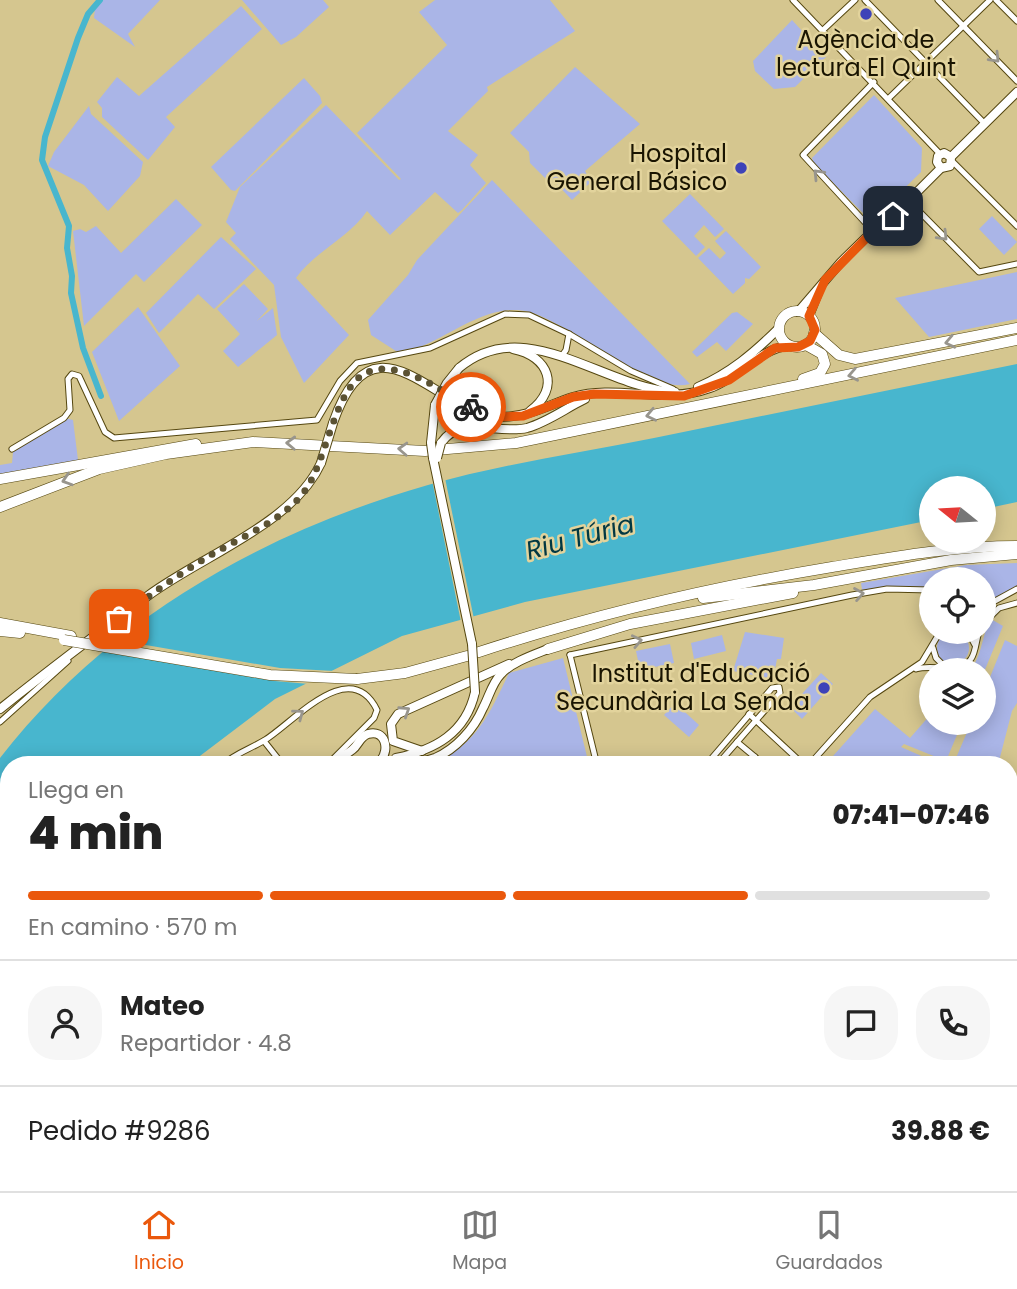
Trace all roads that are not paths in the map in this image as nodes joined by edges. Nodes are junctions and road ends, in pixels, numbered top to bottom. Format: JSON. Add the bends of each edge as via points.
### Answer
{"nodes":[{"id":1,"x":793,"y":0,"type":"edge"},
{"id":2,"x":855,"y":0,"type":"edge"},
{"id":3,"x":865,"y":0,"type":"edge"},
{"id":4,"x":938,"y":0,"type":"edge"},
{"id":5,"x":990,"y":0,"type":"edge"},
{"id":6,"x":996,"y":0,"type":"edge"},
{"id":7,"x":1017,"y":21,"type":"edge"},
{"id":8,"x":964,"y":26,"type":"junction"},
{"id":9,"x":822,"y":30,"type":"junction"},
{"id":10,"x":926,"y":62,"type":"junction"},
{"id":11,"x":1017,"y":81,"type":"edge"},
{"id":12,"x":874,"y":82,"type":"junction"},
{"id":13,"x":1017,"y":92,"type":"edge"},
{"id":14,"x":890,"y":98,"type":"junction"},
{"id":15,"x":985,"y":124,"type":"junction"},
{"id":16,"x":940,"y":154,"type":"junction"},
{"id":17,"x":951,"y":159,"type":"junction"},
{"id":18,"x":941,"y":168,"type":"junction"},
{"id":19,"x":908,"y":200,"type":"junction"},
{"id":20,"x":1017,"y":226,"type":"edge"},
{"id":21,"x":873,"y":230,"type":"junction"},
{"id":22,"x":1017,"y":264,"type":"edge"},
{"id":23,"x":825,"y":280,"type":"junction"},
{"id":24,"x":798,"y":312,"type":"junction"},
{"id":25,"x":809,"y":316,"type":"junction"},
{"id":26,"x":779,"y":328,"type":"junction"},
{"id":27,"x":1017,"y":328,"type":"edge"},
{"id":28,"x":814,"y":333,"type":"junction"},
{"id":29,"x":569,"y":334,"type":"junction"},
{"id":30,"x":1017,"y":340,"type":"edge"},
{"id":31,"x":806,"y":345,"type":"junction"},
{"id":32,"x":789,"y":346,"type":"junction"},
{"id":33,"x":489,"y":350,"type":"junction"},
{"id":34,"x":561,"y":357,"type":"junction"},
{"id":35,"x":766,"y":390,"type":"junction"},
{"id":36,"x":679,"y":392,"type":"junction"},
{"id":37,"x":594,"y":394,"type":"junction"},
{"id":38,"x":523,"y":416,"type":"junction"},
{"id":39,"x":253,"y":442,"type":"junction"},
{"id":40,"x":12,"y":449,"type":"dead end"},
{"id":41,"x":435,"y":458,"type":"junction"},
{"id":42,"x":0,"y":480,"type":"edge"},
{"id":43,"x":0,"y":507,"type":"edge"},
{"id":44,"x":1017,"y":546,"type":"edge"},
{"id":45,"x":1017,"y":557,"type":"edge"},
{"id":46,"x":878,"y":574,"type":"junction"},
{"id":47,"x":731,"y":584,"type":"junction"},
{"id":48,"x":1017,"y":589,"type":"edge"},
{"id":49,"x":919,"y":590,"type":"edge"},
{"id":50,"x":996,"y":600,"type":"edge"},
{"id":51,"x":1017,"y":603,"type":"edge"},
{"id":52,"x":996,"y":611,"type":"edge"},
{"id":53,"x":599,"y":615,"type":"junction"},
{"id":54,"x":0,"y":623,"type":"edge"},
{"id":55,"x":0,"y":631,"type":"edge"},
{"id":56,"x":103,"y":632,"type":"junction"},
{"id":57,"x":582,"y":637,"type":"junction"},
{"id":58,"x":67,"y":638,"type":"junction"},
{"id":59,"x":933,"y":644,"type":"edge"},
{"id":60,"x":975,"y":645,"type":"edge"},
{"id":61,"x":548,"y":649,"type":"junction"},
{"id":62,"x":473,"y":650,"type":"junction"},
{"id":63,"x":535,"y":654,"type":"junction"},
{"id":64,"x":570,"y":655,"type":"junction"},
{"id":65,"x":970,"y":658,"type":"edge"},
{"id":66,"x":919,"y":669,"type":"edge"},
{"id":67,"x":911,"y":671,"type":"junction"},
{"id":68,"x":0,"y":709,"type":"edge"},
{"id":69,"x":749,"y":714,"type":"junction"},
{"id":70,"x":756,"y":720,"type":"junction"},
{"id":71,"x":0,"y":722,"type":"edge"},
{"id":72,"x":364,"y":732,"type":"junction"},
{"id":73,"x":264,"y":741,"type":"junction"},
{"id":74,"x":737,"y":741,"type":"junction"},
{"id":75,"x":357,"y":745,"type":"junction"},
{"id":76,"x":386,"y":747,"type":"junction"},
{"id":77,"x":422,"y":751,"type":"junction"},
{"id":78,"x":233,"y":756,"type":"edge"},
{"id":79,"x":274,"y":756,"type":"edge"},
{"id":80,"x":341,"y":756,"type":"edge"},
{"id":81,"x":343,"y":756,"type":"edge"},
{"id":82,"x":361,"y":756,"type":"edge"},
{"id":83,"x":385,"y":756,"type":"edge"},
{"id":84,"x":401,"y":756,"type":"edge"},
{"id":85,"x":433,"y":756,"type":"edge"},
{"id":86,"x":595,"y":756,"type":"edge"},
{"id":87,"x":714,"y":756,"type":"edge"},
{"id":88,"x":724,"y":756,"type":"edge"},
{"id":89,"x":754,"y":756,"type":"edge"},
{"id":90,"x":796,"y":756,"type":"edge"},
{"id":91,"x":814,"y":756,"type":"edge"}],
"edges":[{"from":1,"to":9,"type":"street"},
{"from":2,"to":9,"type":"street"},
{"from":3,"to":10,"type":"street"},
{"from":4,"to":8,"type":"street"},
{"from":5,"to":8,"type":"street"},
{"from":6,"to":7,"type":"street"},
{"from":8,"to":10,"type":"street"},
{"from":8,"to":11,"type":"street","one_way":true},
{"from":9,"to":12,"type":"street"},
{"from":10,"to":14,"type":"street"},
{"from":10,"to":15,"type":"street"},
{"from":12,"to":14,"type":"street"},
{"from":21,"to":12,"type":"street","one_way":true,"via":[[803,155]]},
{"from":13,"to":15,"type":"main road"},
{"from":14,"to":16,"type":"street"},
{"from":15,"to":17,"type":"main road"},
{"from":16,"to":17,"type":"main road"},
{"from":16,"to":18,"type":"main road","via":[[937,162]]},
{"from":17,"to":18,"type":"main road","via":[[948,167]]},
{"from":17,"to":20,"type":"street"},
{"from":18,"to":19,"type":"main road"},
{"from":19,"to":21,"type":"main road"},
{"from":19,"to":22,"type":"street","one_way":true,"via":[[979,272]]},
{"from":21,"to":23,"type":"main road"},
{"from":23,"to":24,"type":"main road"},
{"from":23,"to":25,"type":"main road"},
{"from":24,"to":25,"type":"highway"},
{"from":24,"to":26,"type":"highway","via":[[784,317]]},
{"from":25,"to":28,"type":"highway"},
{"from":26,"to":32,"type":"highway"},
{"from":26,"to":36,"type":"main road","via":[[729,372]]},
{"from":27,"to":28,"type":"highway","one_way":true,"via":[[855,359],[839,355]]},
{"from":28,"to":31,"type":"highway"},
{"from":29,"to":34,"type":"street"},
{"from":29,"to":36,"type":"street","via":[[631,371]]},
{"from":29,"to":40,"type":"street","via":[[528,315],[505,314],[430,348],[356,363],[317,420],[114,438],[105,432],[79,376],[72,374],[68,379],[70,410],[64,418]]},
{"from":30,"to":35,"type":"highway","one_way":true},
{"from":31,"to":32,"type":"highway"},
{"from":31,"to":35,"type":"highway","via":[[825,359],[820,373]]},
{"from":32,"to":37,"type":"main road","via":[[775,348],[729,380],[691,394]]},
{"from":33,"to":34,"type":"main road","via":[[510,345]]},
{"from":33,"to":38,"type":"main road","via":[[517,349],[536,357],[548,373],[548,388],[539,404]]},
{"from":33,"to":41,"type":"main road","bridge":true,"via":[[459,368],[435,405],[430,443]]},
{"from":34,"to":36,"type":"main road","via":[[632,383]]},
{"from":35,"to":39,"type":"highway","one_way":true,"via":[[516,443],[459,450]]},
{"from":37,"to":38,"type":"main road"},
{"from":37,"to":41,"type":"main road","bridge":true,"via":[[527,428],[463,427],[449,432]]},
{"from":38,"to":56,"type":"main road","bridge":true,"via":[[498,417],[480,411],[396,369],[364,373],[342,398],[321,463],[299,499],[150,594]]},
{"from":39,"to":42,"type":"highway","via":[[166,447]]},
{"from":39,"to":43,"type":"highway","one_way":true,"via":[[99,469]]},
{"from":41,"to":62,"type":"main road"},
{"from":44,"to":47,"type":"highway","via":[[920,552]]},
{"from":45,"to":46,"type":"highway","via":[[977,557]]},
{"from":46,"to":53,"type":"highway"},
{"from":46,"to":57,"type":"highway"},
{"from":47,"to":53,"type":"highway"},
{"from":47,"to":62,"type":"highway","via":[[611,607]]},
{"from":48,"to":50,"type":"street"},
{"from":64,"to":49,"type":"street","one_way":true,"via":[[859,594]]},
{"from":51,"to":52,"type":"street"},
{"from":53,"to":62,"type":"highway"},
{"from":54,"to":58,"type":"highway"},
{"from":55,"to":58,"type":"highway"},
{"from":56,"to":68,"type":"main road"},
{"from":56,"to":71,"type":"street"},
{"from":57,"to":61,"type":"highway"},
{"from":57,"to":64,"type":"street"},
{"from":58,"to":62,"type":"highway","bridge":true,"via":[[270,670],[357,676]]},
{"from":59,"to":67,"type":"street","via":[[927,657]]},
{"from":60,"to":65,"type":"street"},
{"from":61,"to":63,"type":"main road"},
{"from":61,"to":64,"type":"street"},
{"from":62,"to":77,"type":"main road","bridge":true,"via":[[475,692],[462,724],[444,741]]},
{"from":77,"to":63,"type":"main road","one_way":true,"via":[[393,741],[391,724],[398,715]]},
{"from":63,"to":85,"type":"main road","via":[[499,676],[477,720],[454,746]]},
{"from":64,"to":86,"type":"street"},
{"from":66,"to":67,"type":"street"},
{"from":67,"to":91,"type":"street","via":[[870,697]]},
{"from":69,"to":70,"type":"street"},
{"from":69,"to":70,"type":"street","via":[[772,688],[779,687],[780,693]]},
{"from":69,"to":87,"type":"street"},
{"from":70,"to":74,"type":"street"},
{"from":70,"to":90,"type":"street"},
{"from":73,"to":72,"type":"street","one_way":true,"via":[[331,692],[349,689],[362,691],[377,710]]},
{"from":72,"to":75,"type":"main road"},
{"from":72,"to":76,"type":"main road","via":[[379,735]]},
{"from":72,"to":80,"type":"street"},
{"from":73,"to":78,"type":"street"},
{"from":73,"to":79,"type":"street"},
{"from":74,"to":88,"type":"street"},
{"from":74,"to":89,"type":"street"},
{"from":75,"to":81,"type":"main road"},
{"from":75,"to":82,"type":"main road"},
{"from":76,"to":77,"type":"main road"},
{"from":76,"to":83,"type":"main road"},
{"from":77,"to":84,"type":"main road"}]}
